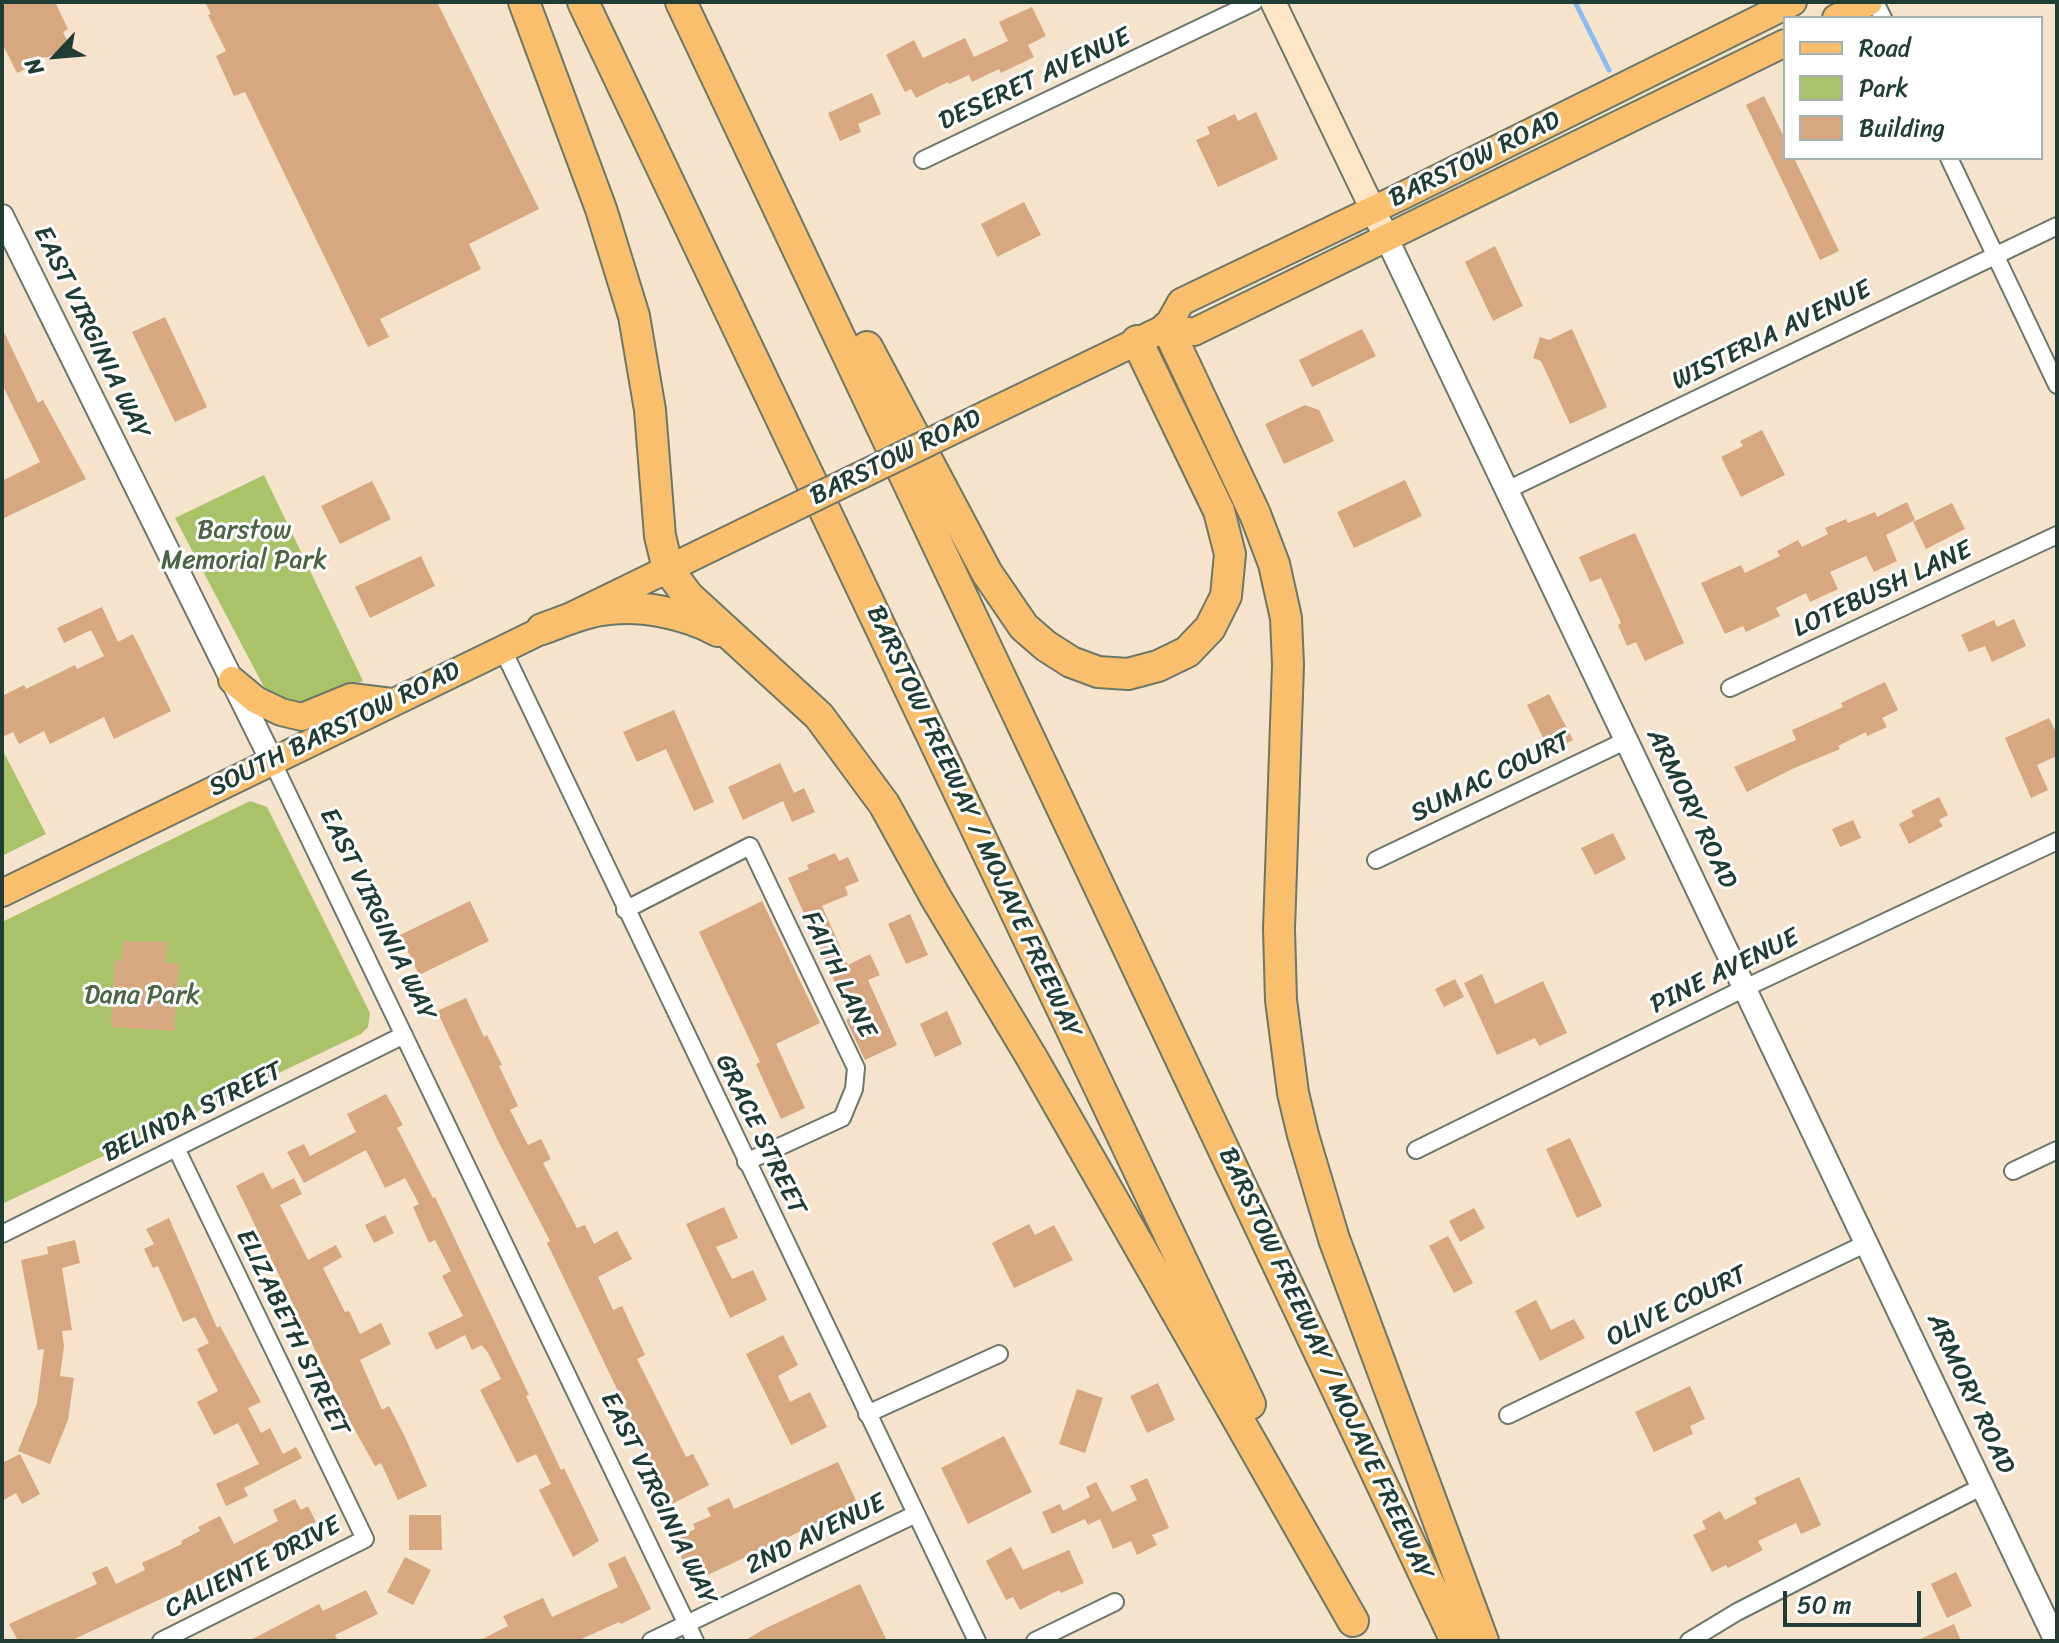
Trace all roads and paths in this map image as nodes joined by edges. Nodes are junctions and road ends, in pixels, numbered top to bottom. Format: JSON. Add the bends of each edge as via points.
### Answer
{"nodes":[{"id":1,"x":524,"y":2,"type":"edge"},
{"id":2,"x":583,"y":2,"type":"edge"},
{"id":3,"x":681,"y":2,"type":"edge"},
{"id":4,"x":1254,"y":2,"type":"edge"},
{"id":5,"x":1273,"y":2,"type":"edge"},
{"id":6,"x":1793,"y":2,"type":"edge"},
{"id":7,"x":1869,"y":2,"type":"edge"},
{"id":8,"x":1840,"y":16,"type":"edge"},
{"id":9,"x":1783,"y":44,"type":"edge"},
{"id":10,"x":923,"y":160,"type":"dead end"},
{"id":11,"x":1950,"y":160,"type":"edge"},
{"id":12,"x":763,"y":172,"type":"junction"},
{"id":13,"x":1373,"y":210,"type":"junction"},
{"id":14,"x":2,"y":216,"type":"edge"},
{"id":15,"x":2057,"y":226,"type":"edge"},
{"id":16,"x":1387,"y":239,"type":"junction"},
{"id":17,"x":1995,"y":255,"type":"junction"},
{"id":18,"x":1167,"y":327,"type":"junction"},
{"id":19,"x":1137,"y":341,"type":"junction"},
{"id":20,"x":2057,"y":385,"type":"edge"},
{"id":21,"x":1507,"y":490,"type":"junction"},
{"id":22,"x":2057,"y":535,"type":"edge"},
{"id":23,"x":668,"y":569,"type":"junction"},
{"id":24,"x":542,"y":629,"type":"junction"},
{"id":25,"x":739,"y":643,"type":"junction"},
{"id":26,"x":502,"y":648,"type":"junction"},
{"id":27,"x":232,"y":680,"type":"junction"},
{"id":28,"x":1730,"y":688,"type":"dead end"},
{"id":29,"x":392,"y":702,"type":"junction"},
{"id":30,"x":1627,"y":740,"type":"junction"},
{"id":31,"x":272,"y":761,"type":"junction"},
{"id":32,"x":2057,"y":841,"type":"edge"},
{"id":33,"x":1376,"y":860,"type":"dead end"},
{"id":34,"x":2,"y":893,"type":"edge"},
{"id":35,"x":625,"y":910,"type":"junction"},
{"id":36,"x":1745,"y":988,"type":"junction"},
{"id":37,"x":404,"y":1035,"type":"junction"},
{"id":38,"x":176,"y":1148,"type":"junction"},
{"id":39,"x":1416,"y":1150,"type":"dead end"},
{"id":40,"x":2057,"y":1150,"type":"edge"},
{"id":41,"x":746,"y":1162,"type":"junction"},
{"id":42,"x":2013,"y":1171,"type":"dead end"},
{"id":43,"x":2,"y":1234,"type":"edge"},
{"id":44,"x":1867,"y":1243,"type":"junction"},
{"id":45,"x":999,"y":1354,"type":"dead end"},
{"id":46,"x":867,"y":1414,"type":"junction"},
{"id":47,"x":1508,"y":1415,"type":"dead end"},
{"id":48,"x":1983,"y":1486,"type":"junction"},
{"id":49,"x":916,"y":1514,"type":"junction"},
{"id":50,"x":365,"y":1539,"type":"joint"},
{"id":51,"x":1115,"y":1602,"type":"dead end"},
{"id":52,"x":686,"y":1624,"type":"junction"},
{"id":53,"x":1358,"y":1631,"type":"edge"},
{"id":54,"x":161,"y":1641,"type":"edge"},
{"id":55,"x":651,"y":1641,"type":"edge"},
{"id":56,"x":695,"y":1641,"type":"edge"},
{"id":57,"x":977,"y":1641,"type":"edge"},
{"id":58,"x":1035,"y":1641,"type":"edge"},
{"id":59,"x":1456,"y":1641,"type":"edge"},
{"id":60,"x":1483,"y":1641,"type":"edge"},
{"id":61,"x":1689,"y":1641,"type":"edge"},
{"id":62,"x":2056,"y":1641,"type":"edge"}],
"edges":[{"from":1,"to":23,"type":"highway","via":[[601,209],[634,316]]},
{"from":2,"to":53,"type":"highway","name":"BARSTOW FREEWAY / MOJAVE FREEWAY"},
{"from":3,"to":12,"type":"highway","name":"BARSTOW FREEWAY / MOJAVE FREEWAY"},
{"from":4,"to":10,"type":"street","name":"DESERET AVENUE"},
{"from":5,"to":13,"type":"main road","name":"ARMORY ROAD"},
{"from":6,"to":13,"type":"main road","name":"BARSTOW ROAD"},
{"from":7,"to":8,"type":"main road"},
{"from":9,"to":16,"type":"main road","name":"BARSTOW ROAD"},
{"from":11,"to":17,"type":"street"},
{"from":12,"to":19,"type":"highway","via":[[870,352],[1004,600],[1046,646],[1098,672],[1128,674],[1187,652],[1210,628],[1226,596],[1230,554],[1219,511]]},
{"from":12,"to":59,"type":"highway","name":"BARSTOW FREEWAY / MOJAVE FREEWAY"},
{"from":13,"to":16,"type":"main road","name":"ARMORY ROAD"},
{"from":13,"to":18,"type":"main road","name":"BARSTOW ROAD","via":[[1181,302]]},
{"from":14,"to":27,"type":"street","name":"EAST VIRGINIA WAY"},
{"from":15,"to":17,"type":"street","name":"WISTERIA AVENUE"},
{"from":16,"to":18,"type":"main road","name":"BARSTOW ROAD","via":[[1194,332]]},
{"from":16,"to":21,"type":"street","name":"ARMORY ROAD"},
{"from":17,"to":20,"type":"street"},
{"from":17,"to":21,"type":"street","name":"WISTERIA AVENUE"},
{"from":18,"to":19,"type":"main road","name":"BARSTOW ROAD"},
{"from":18,"to":60,"type":"highway","via":[[1255,514],[1286,618],[1281,1000],[1303,1135],[1334,1239]]},
{"from":19,"to":23,"type":"main road","name":"BARSTOW ROAD","bridge":true},
{"from":21,"to":30,"type":"street","name":"ARMORY ROAD"},
{"from":22,"to":28,"type":"street","name":"LOTEBUSH LANE"},
{"from":23,"to":24,"type":"main road","name":"SOUTH BARSTOW ROAD"},
{"from":23,"to":25,"type":"highway","via":[[688,596]]},
{"from":24,"to":25,"type":"highway","via":[[590,613],[627,609],[684,617]]},
{"from":24,"to":26,"type":"main road","name":"SOUTH BARSTOW ROAD"},
{"from":25,"to":53,"type":"highway","via":[[819,716],[884,804]]},
{"from":26,"to":29,"type":"main road","name":"SOUTH BARSTOW ROAD"},
{"from":26,"to":35,"type":"street","name":"GRACE STREET"},
{"from":27,"to":29,"type":"main road","via":[[256,700],[302,717],[351,697]]},
{"from":27,"to":31,"type":"street","name":"EAST VIRGINIA WAY"},
{"from":29,"to":31,"type":"main road","name":"SOUTH BARSTOW ROAD"},
{"from":30,"to":33,"type":"street","name":"SUMAC COURT"},
{"from":30,"to":36,"type":"street","name":"ARMORY ROAD"},
{"from":31,"to":34,"type":"main road","name":"SOUTH BARSTOW ROAD"},
{"from":31,"to":37,"type":"street","name":"EAST VIRGINIA WAY"},
{"from":32,"to":36,"type":"street","name":"PINE AVENUE"},
{"from":35,"to":41,"type":"street","name":"GRACE STREET"},
{"from":35,"to":41,"type":"street","name":"FAITH LANE","via":[[750,846],[856,1068],[842,1118]]},
{"from":36,"to":39,"type":"street","name":"PINE AVENUE"},
{"from":36,"to":44,"type":"street","name":"ARMORY ROAD"},
{"from":37,"to":38,"type":"street","name":"BELINDA STREET"},
{"from":37,"to":52,"type":"street","name":"EAST VIRGINIA WAY"},
{"from":38,"to":43,"type":"street","name":"BELINDA STREET"},
{"from":38,"to":50,"type":"street","name":"ELIZABETH STREET"},
{"from":40,"to":42,"type":"street"},
{"from":41,"to":46,"type":"street","name":"GRACE STREET"},
{"from":44,"to":47,"type":"street","name":"OLIVE COURT"},
{"from":44,"to":48,"type":"street","name":"ARMORY ROAD"},
{"from":45,"to":46,"type":"street"},
{"from":46,"to":49,"type":"street","name":"GRACE STREET"},
{"from":48,"to":61,"type":"street"},
{"from":48,"to":62,"type":"street","name":"ARMORY ROAD"},
{"from":49,"to":52,"type":"street","name":"2ND AVENUE"},
{"from":49,"to":57,"type":"street","name":"GRACE STREET"},
{"from":50,"to":54,"type":"street","name":"CALIENTE DRIVE"},
{"from":51,"to":58,"type":"street"},
{"from":52,"to":55,"type":"street","name":"2ND AVENUE"},
{"from":52,"to":56,"type":"street","name":"EAST VIRGINIA WAY"}]}
